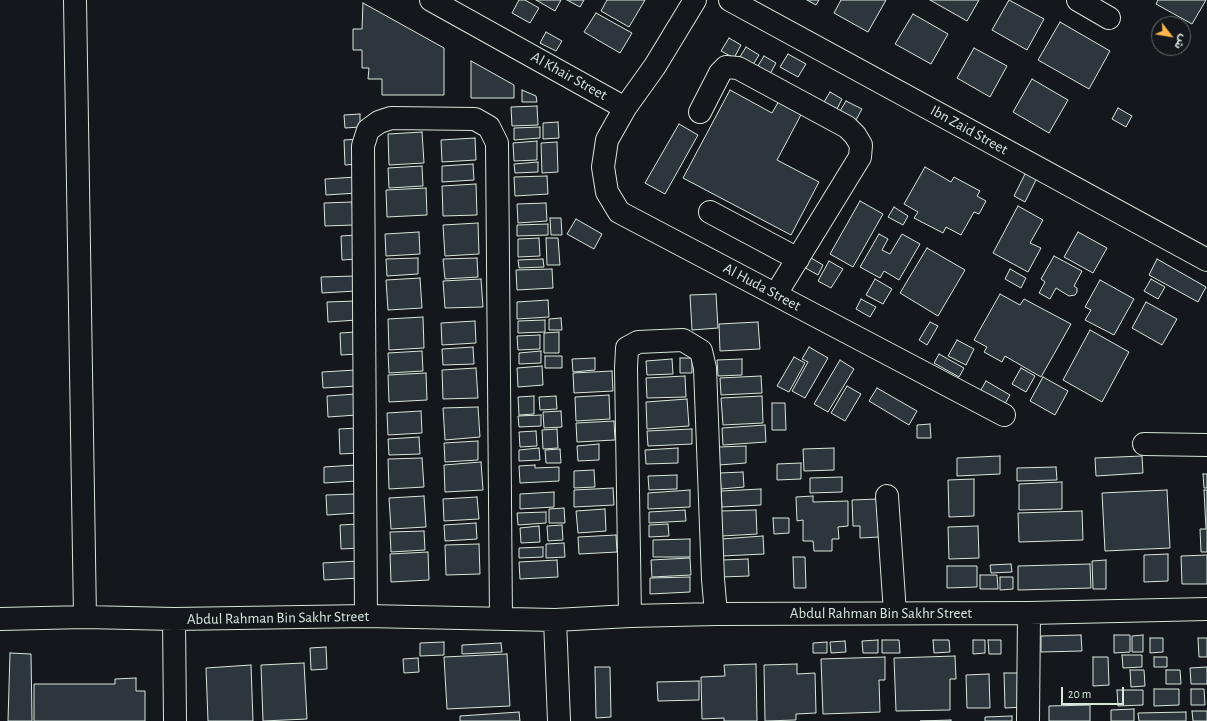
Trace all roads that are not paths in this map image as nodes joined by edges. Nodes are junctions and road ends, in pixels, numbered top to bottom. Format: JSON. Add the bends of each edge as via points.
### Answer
{"nodes":[{"id":1,"x":75,"y":0,"type":"edge"},
{"id":2,"x":431,"y":0,"type":"edge"},
{"id":3,"x":695,"y":0,"type":"edge"},
{"id":4,"x":730,"y":0,"type":"edge"},
{"id":5,"x":1078,"y":0,"type":"edge"},
{"id":6,"x":1109,"y":18,"type":"dead end"},
{"id":7,"x":625,"y":108,"type":"junction"},
{"id":8,"x":700,"y":112,"type":"dead end"},
{"id":9,"x":710,"y":212,"type":"dead end"},
{"id":10,"x":798,"y":259,"type":"junction"},
{"id":11,"x":1207,"y":260,"type":"edge"},
{"id":12,"x":776,"y":294,"type":"junction"},
{"id":13,"x":1004,"y":415,"type":"dead end"},
{"id":14,"x":1144,"y":444,"type":"dead end"},
{"id":15,"x":1207,"y":445,"type":"edge"},
{"id":16,"x":887,"y":496,"type":"dead end"},
{"id":17,"x":1207,"y":609,"type":"edge"},
{"id":18,"x":895,"y":613,"type":"junction"},
{"id":19,"x":1029,"y":613,"type":"junction"},
{"id":20,"x":716,"y":614,"type":"junction"},
{"id":21,"x":366,"y":616,"type":"junction"},
{"id":22,"x":630,"y":616,"type":"junction"},
{"id":23,"x":85,"y":617,"type":"junction"},
{"id":24,"x":0,"y":619,"type":"edge"},
{"id":25,"x":174,"y":619,"type":"junction"},
{"id":26,"x":502,"y":619,"type":"junction"},
{"id":27,"x":556,"y":620,"type":"junction"},
{"id":28,"x":174,"y":721,"type":"edge"},
{"id":29,"x":559,"y":721,"type":"edge"},
{"id":30,"x":1028,"y":721,"type":"edge"}],
"edges":[{"from":1,"to":23,"type":"street"},
{"from":2,"to":7,"type":"street","name":"Al Khair Street"},
{"from":3,"to":7,"type":"street","via":[[655,66]]},
{"from":4,"to":11,"type":"street","name":"Ibn Zaid Street"},
{"from":5,"to":6,"type":"street"},
{"from":7,"to":12,"type":"street","name":"Al Huda Street","via":[[607,140],[603,167],[607,192],[619,212]]},
{"from":8,"to":10,"type":"street","via":[[720,73],[726,67],[738,68],[848,127],[855,135],[860,145],[860,157]]},
{"from":9,"to":10,"type":"street"},
{"from":10,"to":12,"type":"street"},
{"from":12,"to":13,"type":"street","name":"Al Huda Street"},
{"from":14,"to":15,"type":"street"},
{"from":16,"to":18,"type":"street"},
{"from":17,"to":19,"type":"street","name":"Abdul Rahman Bin Sakhr Street"},
{"from":18,"to":19,"type":"street","name":"Abdul Rahman Bin Sakhr Street"},
{"from":18,"to":20,"type":"street","name":"Abdul Rahman Bin Sakhr Street"},
{"from":19,"to":30,"type":"street"},
{"from":20,"to":22,"type":"street","name":"Abdul Rahman Bin Sakhr Street"},
{"from":20,"to":22,"type":"street","via":[[705,368],[701,351],[683,340],[638,342],[627,348]]},
{"from":21,"to":25,"type":"street","name":"Abdul Rahman Bin Sakhr Street"},
{"from":21,"to":26,"type":"street","name":"Abdul Rahman Bin Sakhr Street"},
{"from":21,"to":26,"type":"street","via":[[363,146],[368,130],[379,122],[392,118],[475,119],[489,127],[497,143]]},
{"from":22,"to":27,"type":"street","name":"Abdul Rahman Bin Sakhr Street"},
{"from":23,"to":24,"type":"street","name":"Abdul Rahman Bin Sakhr Street"},
{"from":23,"to":25,"type":"street","name":"Abdul Rahman Bin Sakhr Street"},
{"from":25,"to":28,"type":"street"},
{"from":26,"to":27,"type":"street","name":"Abdul Rahman Bin Sakhr Street"},
{"from":27,"to":29,"type":"street"}]}
